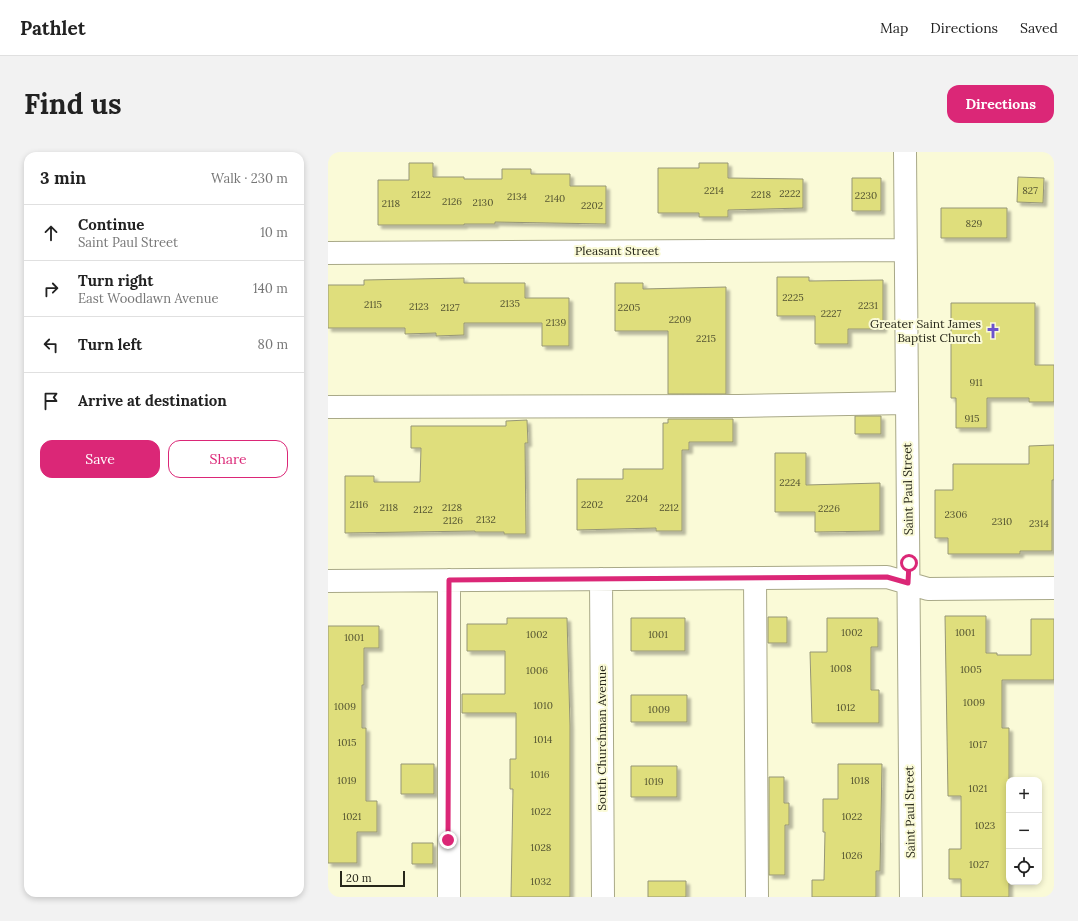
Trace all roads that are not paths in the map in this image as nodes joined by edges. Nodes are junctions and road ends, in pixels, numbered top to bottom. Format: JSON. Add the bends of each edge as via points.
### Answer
{"nodes":[{"id":1,"x":905,"y":152,"type":"edge"},
{"id":2,"x":905,"y":250,"type":"junction"},
{"id":3,"x":328,"y":253,"type":"edge"},
{"id":4,"x":906,"y":403,"type":"junction"},
{"id":5,"x":328,"y":407,"type":"edge"},
{"id":6,"x":755,"y":578,"type":"junction"},
{"id":7,"x":601,"y":579,"type":"junction"},
{"id":8,"x":449,"y":580,"type":"junction"},
{"id":9,"x":328,"y":581,"type":"edge"},
{"id":10,"x":908,"y":583,"type":"junction"},
{"id":11,"x":1054,"y":588,"type":"edge"},
{"id":12,"x":449,"y":897,"type":"edge"},
{"id":13,"x":603,"y":897,"type":"edge"},
{"id":14,"x":757,"y":897,"type":"edge"},
{"id":15,"x":911,"y":897,"type":"edge"}],
"edges":[{"from":1,"to":2,"type":"street","name":"Saint Paul Street"},
{"from":2,"to":3,"type":"street","name":"Pleasant Street"},
{"from":2,"to":4,"type":"street","name":"Saint Paul Street"},
{"from":4,"to":5,"type":"street"},
{"from":4,"to":10,"type":"street","name":"Saint Paul Street"},
{"from":6,"to":7,"type":"street"},
{"from":6,"to":10,"type":"street","via":[[887,577]]},
{"from":6,"to":14,"type":"street"},
{"from":7,"to":8,"type":"street"},
{"from":7,"to":13,"type":"street","name":"South Churchman Avenue"},
{"from":8,"to":9,"type":"street"},
{"from":8,"to":12,"type":"street"},
{"from":10,"to":11,"type":"street","via":[[928,589]]},
{"from":10,"to":15,"type":"street","name":"Saint Paul Street"}]}
